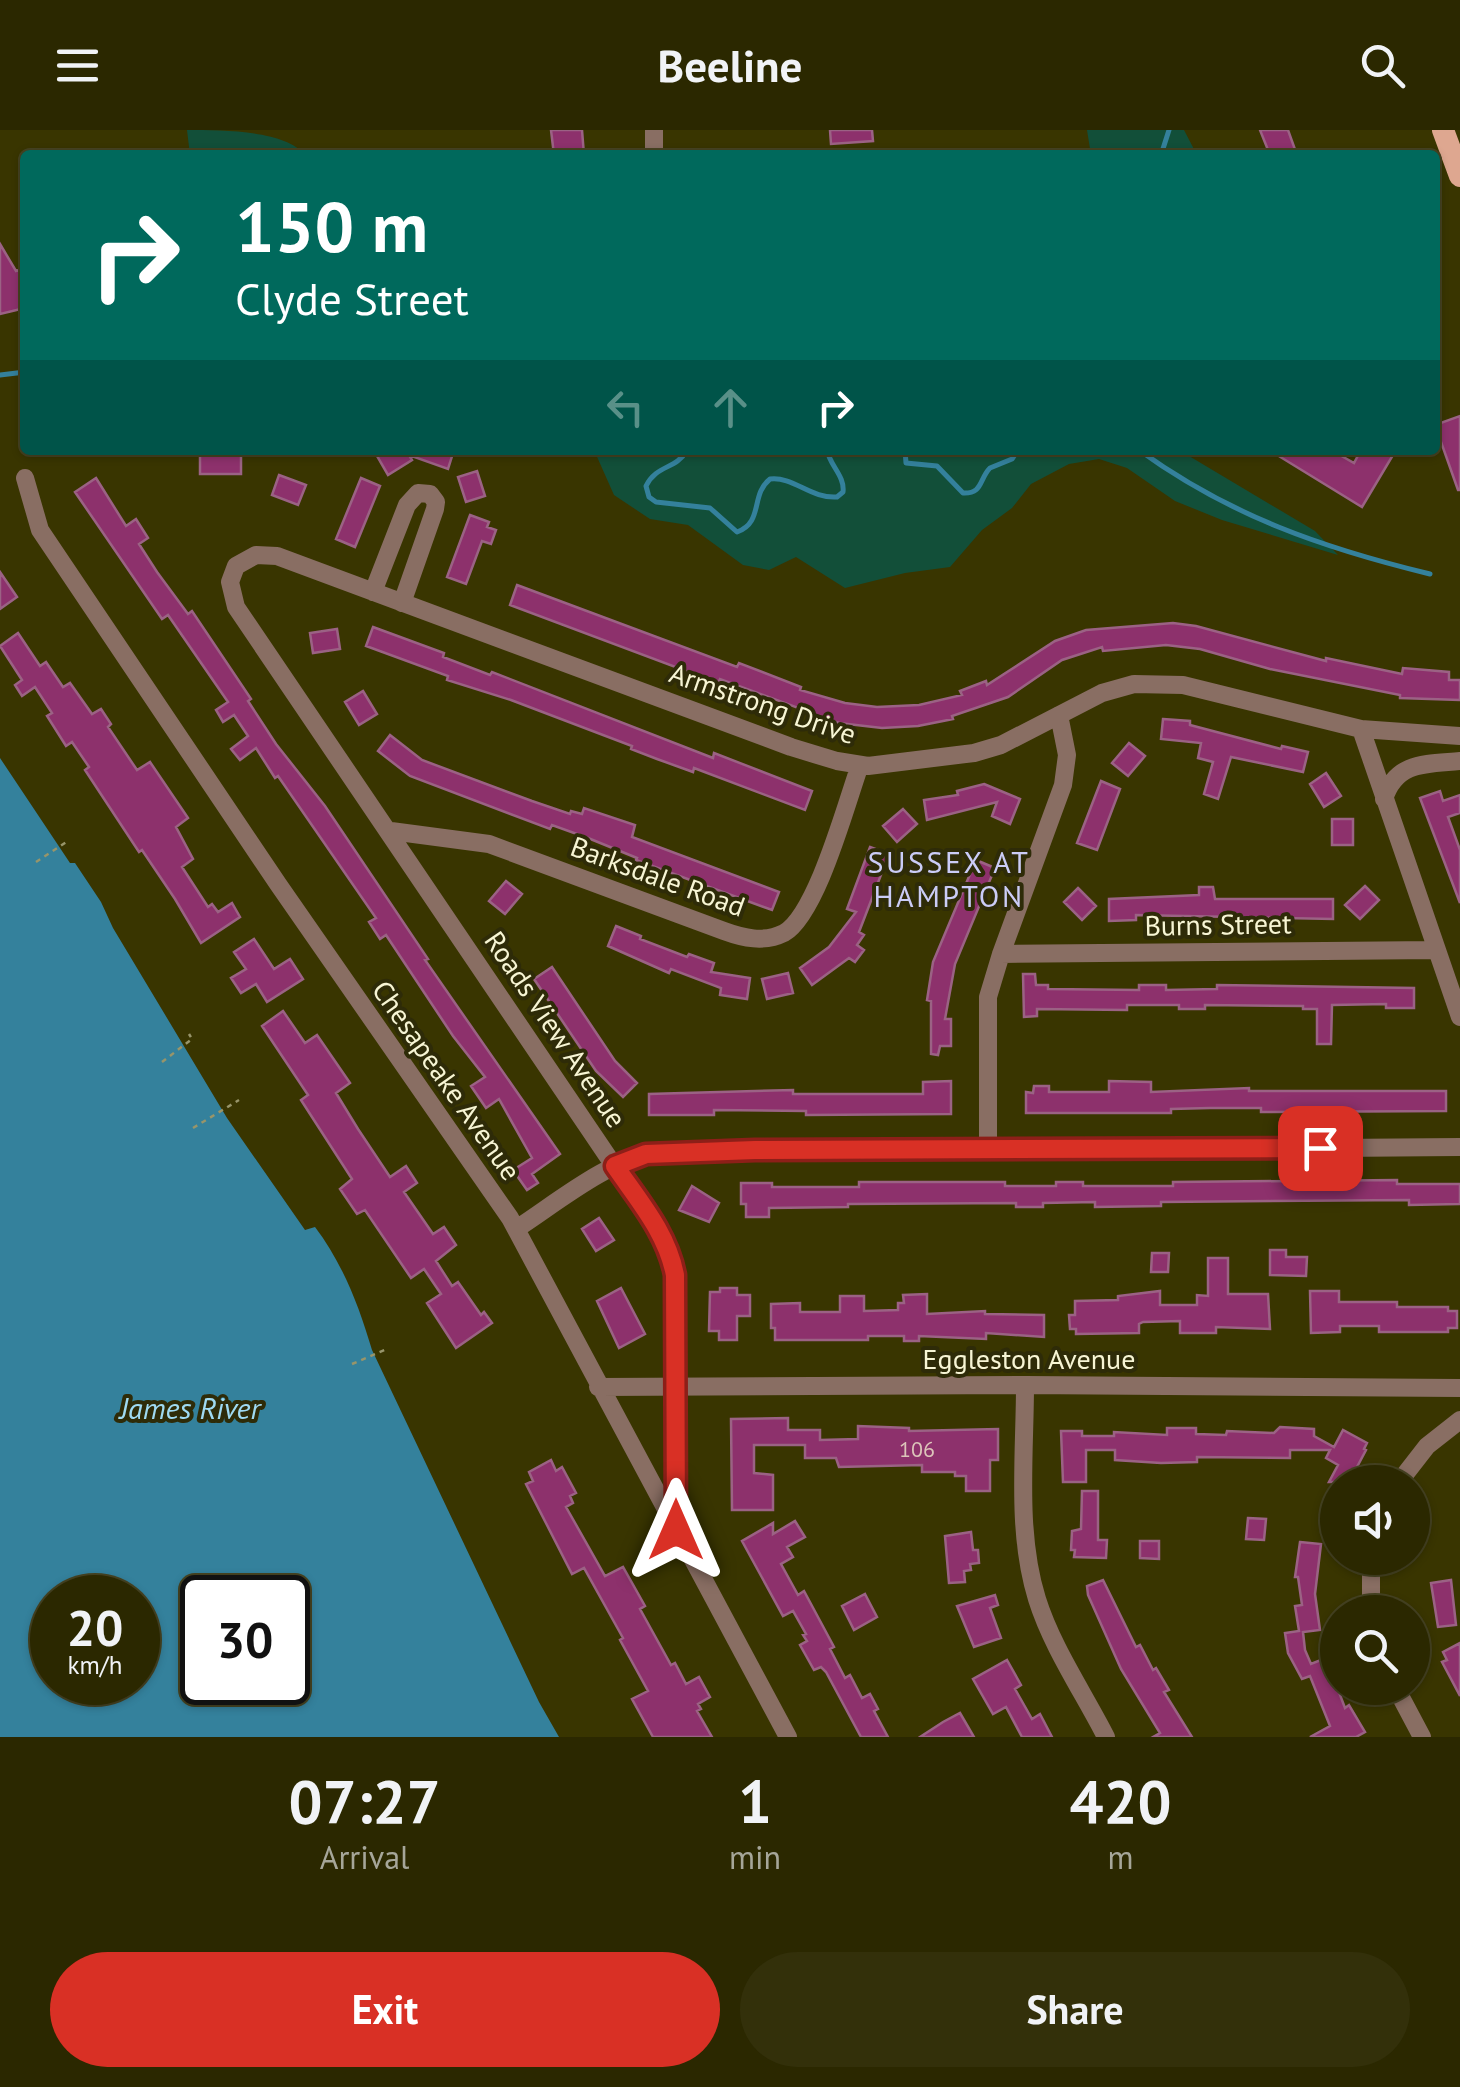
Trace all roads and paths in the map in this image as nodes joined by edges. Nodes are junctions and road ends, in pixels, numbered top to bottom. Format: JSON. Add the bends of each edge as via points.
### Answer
{"nodes":[{"id":1,"x":1443,"y":130,"type":"edge"},
{"id":2,"x":1460,"y":176,"type":"edge"},
{"id":3,"x":25,"y":478,"type":"dead end"},
{"id":4,"x":374,"y":592,"type":"junction"},
{"id":5,"x":402,"y":602,"type":"junction"},
{"id":6,"x":236,"y":607,"type":"joint"},
{"id":7,"x":1060,"y":715,"type":"junction"},
{"id":8,"x":1361,"y":729,"type":"junction"},
{"id":9,"x":1460,"y":736,"type":"edge"},
{"id":10,"x":1460,"y":761,"type":"edge"},
{"id":11,"x":860,"y":766,"type":"junction"},
{"id":12,"x":1384,"y":799,"type":"junction"},
{"id":13,"x":391,"y":831,"type":"junction"},
{"id":14,"x":68,"y":841,"type":"dead end"},
{"id":15,"x":36,"y":862,"type":"dead end"},
{"id":16,"x":1435,"y":950,"type":"junction"},
{"id":17,"x":1001,"y":954,"type":"junction"},
{"id":18,"x":1460,"y":1017,"type":"edge"},
{"id":19,"x":189,"y":1034,"type":"dead end"},
{"id":20,"x":162,"y":1062,"type":"dead end"},
{"id":21,"x":239,"y":1100,"type":"dead end"},
{"id":22,"x":193,"y":1128,"type":"dead end"},
{"id":23,"x":1460,"y":1148,"type":"edge"},
{"id":24,"x":988,"y":1149,"type":"junction"},
{"id":25,"x":615,"y":1166,"type":"junction"},
{"id":26,"x":516,"y":1229,"type":"junction"},
{"id":27,"x":386,"y":1349,"type":"dead end"},
{"id":28,"x":352,"y":1364,"type":"dead end"},
{"id":29,"x":1025,"y":1385,"type":"junction"},
{"id":30,"x":675,"y":1386,"type":"junction"},
{"id":31,"x":598,"y":1387,"type":"junction"},
{"id":32,"x":1460,"y":1388,"type":"edge"},
{"id":33,"x":1460,"y":1420,"type":"edge"},
{"id":34,"x":1412,"y":1465,"type":"edge"},
{"id":35,"x":676,"y":1530,"type":"junction"},
{"id":36,"x":1405,"y":1705,"type":"edge"},
{"id":37,"x":788,"y":1737,"type":"edge"},
{"id":38,"x":1106,"y":1737,"type":"edge"},
{"id":39,"x":1422,"y":1737,"type":"edge"}],
"edges":[{"from":1,"to":2,"type":"main road"},
{"from":3,"to":26,"type":"street","name":"Chesapeake Avenue","via":[[40,530]]},
{"from":4,"to":5,"type":"street","name":"Armstrong Drive"},
{"from":4,"to":5,"type":"street","via":[[407,504],[418,493],[430,494],[435,509]]},
{"from":4,"to":6,"type":"street","name":"Armstrong Drive","via":[[276,556],[256,555],[231,573]]},
{"from":5,"to":11,"type":"street","name":"Armstrong Drive"},
{"from":6,"to":13,"type":"street","name":"Roads View Avenue"},
{"from":7,"to":8,"type":"street","name":"Armstrong Drive","via":[[1134,684],[1183,684]]},
{"from":7,"to":11,"type":"street","name":"Armstrong Drive","via":[[974,753]]},
{"from":7,"to":17,"type":"street","via":[[1064,784]]},
{"from":8,"to":9,"type":"street","name":"Armstrong Drive"},
{"from":8,"to":12,"type":"street"},
{"from":10,"to":12,"type":"street","via":[[1402,770]]},
{"from":11,"to":13,"type":"street","name":"Barksdale Road","via":[[804,913],[783,933],[760,939],[490,844]]},
{"from":12,"to":16,"type":"street"},
{"from":13,"to":25,"type":"street","name":"Roads View Avenue"},
{"from":14,"to":15,"type":"path"},
{"from":16,"to":17,"type":"street","name":"Burns Street"},
{"from":16,"to":18,"type":"street"},
{"from":17,"to":24,"type":"street","via":[[986,1020]]},
{"from":19,"to":20,"type":"path","via":[[192,1039]]},
{"from":21,"to":22,"type":"path"},
{"from":23,"to":24,"type":"street"},
{"from":24,"to":25,"type":"street","via":[[656,1153]]},
{"from":25,"to":26,"type":"street"},
{"from":25,"to":30,"type":"street","name":"Roads View Avenue","via":[[672,1259]]},
{"from":26,"to":31,"type":"street","name":"Chesapeake Avenue"},
{"from":27,"to":28,"type":"path"},
{"from":29,"to":30,"type":"street","name":"Eggleston Avenue"},
{"from":29,"to":32,"type":"street","name":"Eggleston Avenue"},
{"from":29,"to":38,"type":"street","via":[[1026,1518],[1036,1598]]},
{"from":30,"to":31,"type":"street","name":"Eggleston Avenue"},
{"from":30,"to":35,"type":"street","name":"Roads View Avenue"},
{"from":31,"to":35,"type":"street","name":"Chesapeake Avenue"},
{"from":33,"to":34,"type":"street"},
{"from":35,"to":37,"type":"street","name":"Chesapeake Avenue"},
{"from":36,"to":39,"type":"street"}]}
